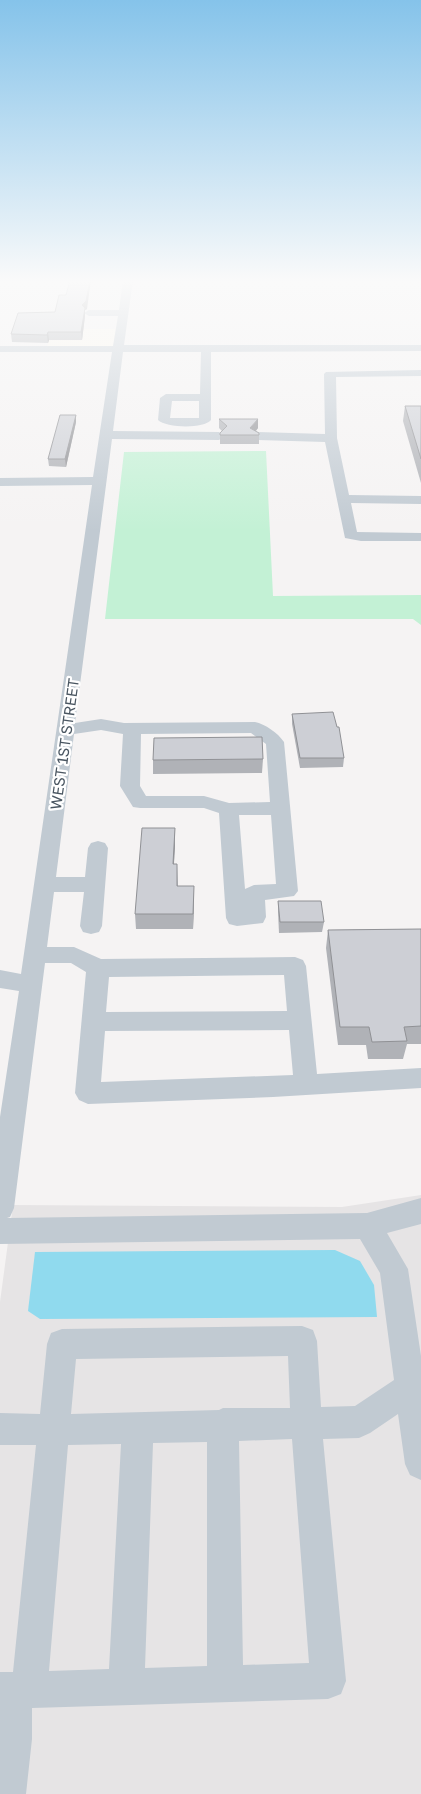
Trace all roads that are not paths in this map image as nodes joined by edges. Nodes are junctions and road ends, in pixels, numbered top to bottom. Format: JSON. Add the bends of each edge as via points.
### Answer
{"nodes":[{"id":1,"x":116,"y":364,"type":"edge"},
{"id":2,"x":206,"y":364,"type":"edge"},
{"id":3,"x":421,"y":373,"type":"edge"},
{"id":4,"x":205,"y":397,"type":"dead end"},
{"id":5,"x":106,"y":435,"type":"junction"},
{"id":6,"x":219,"y":436,"type":"edge"},
{"id":7,"x":258,"y":436,"type":"edge"},
{"id":8,"x":330,"y":438,"type":"junction"},
{"id":9,"x":98,"y":481,"type":"junction"},
{"id":10,"x":0,"y":482,"type":"edge"},
{"id":11,"x":343,"y":499,"type":"junction"},
{"id":12,"x":421,"y":500,"type":"edge"},
{"id":13,"x":421,"y":538,"type":"edge"},
{"id":14,"x":73,"y":729,"type":"junction"},
{"id":15,"x":127,"y":729,"type":"junction"},
{"id":16,"x":281,"y":808,"type":"junction"},
{"id":17,"x":229,"y":809,"type":"junction"},
{"id":18,"x":98,"y":848,"type":"dead end"},
{"id":19,"x":45,"y":884,"type":"junction"},
{"id":20,"x":94,"y":885,"type":"junction"},
{"id":21,"x":91,"y":926,"type":"dead end"},
{"id":22,"x":36,"y":954,"type":"junction"},
{"id":23,"x":98,"y":968,"type":"junction"},
{"id":24,"x":0,"y":979,"type":"edge"},
{"id":25,"x":32,"y":985,"type":"junction"},
{"id":26,"x":300,"y":1020,"type":"junction"},
{"id":27,"x":94,"y":1022,"type":"junction"},
{"id":28,"x":421,"y":1078,"type":"edge"},
{"id":29,"x":306,"y":1085,"type":"junction"},
{"id":30,"x":0,"y":1208,"type":"edge"},
{"id":31,"x":421,"y":1211,"type":"edge"},
{"id":32,"x":367,"y":1226,"type":"junction"},
{"id":33,"x":0,"y":1231,"type":"edge"},
{"id":34,"x":411,"y":1387,"type":"junction"},
{"id":35,"x":306,"y":1422,"type":"junction"},
{"id":36,"x":223,"y":1424,"type":"junction"},
{"id":37,"x":138,"y":1427,"type":"junction"},
{"id":38,"x":0,"y":1429,"type":"edge"},
{"id":39,"x":54,"y":1430,"type":"junction"},
{"id":40,"x":421,"y":1464,"type":"edge"},
{"id":41,"x":225,"y":1684,"type":"junction"},
{"id":42,"x":126,"y":1687,"type":"junction"},
{"id":43,"x":14,"y":1690,"type":"edge"},
{"id":44,"x":7,"y":1794,"type":"edge"}],
"edges":[{"from":1,"to":5,"type":"street","name":"WEST 1ST STREET"},
{"from":2,"to":4,"type":"street"},
{"from":3,"to":8,"type":"street","via":[[330,374]]},
{"from":5,"to":6,"type":"street"},
{"from":5,"to":9,"type":"street","name":"WEST 1ST STREET"},
{"from":7,"to":8,"type":"street"},
{"from":8,"to":11,"type":"street"},
{"from":9,"to":10,"type":"street"},
{"from":9,"to":14,"type":"street","name":"WEST 1ST STREET"},
{"from":11,"to":12,"type":"street"},
{"from":11,"to":13,"type":"street","via":[[350,535]]},
{"from":14,"to":15,"type":"street","via":[[91,736],[111,736]]},
{"from":14,"to":19,"type":"street","name":"WEST 1ST STREET"},
{"from":15,"to":16,"type":"street","via":[[255,726],[275,742]]},
{"from":15,"to":17,"type":"street","via":[[130,786],[140,802],[204,802]]},
{"from":16,"to":17,"type":"street"},
{"from":16,"to":17,"type":"street","via":[[287,892],[254,893],[255,917],[237,918]]},
{"from":18,"to":20,"type":"street"},
{"from":19,"to":20,"type":"street"},
{"from":19,"to":22,"type":"street","name":"WEST 1ST STREET"},
{"from":20,"to":21,"type":"street"},
{"from":22,"to":23,"type":"street","via":[[74,955]]},
{"from":22,"to":25,"type":"street","name":"WEST 1ST STREET"},
{"from":23,"to":26,"type":"street","via":[[296,966]]},
{"from":23,"to":27,"type":"street"},
{"from":24,"to":25,"type":"street"},
{"from":25,"to":30,"type":"street","name":"WEST 1ST STREET"},
{"from":26,"to":27,"type":"street"},
{"from":26,"to":29,"type":"street"},
{"from":27,"to":29,"type":"street","via":[[88,1093]]},
{"from":28,"to":29,"type":"street"},
{"from":31,"to":32,"type":"street"},
{"from":32,"to":33,"type":"street"},
{"from":32,"to":34,"type":"street","via":[[394,1269]]},
{"from":34,"to":35,"type":"street","via":[[360,1422]]},
{"from":34,"to":40,"type":"street"},
{"from":35,"to":36,"type":"street"},
{"from":35,"to":39,"type":"street","via":[[302,1341],[62,1344]]},
{"from":35,"to":41,"type":"street","via":[[328,1681]]},
{"from":36,"to":37,"type":"street"},
{"from":36,"to":41,"type":"street"},
{"from":37,"to":39,"type":"street"},
{"from":37,"to":42,"type":"street"},
{"from":38,"to":39,"type":"street"},
{"from":39,"to":43,"type":"street"},
{"from":41,"to":42,"type":"street"},
{"from":42,"to":43,"type":"street"},
{"from":43,"to":44,"type":"street"}]}
